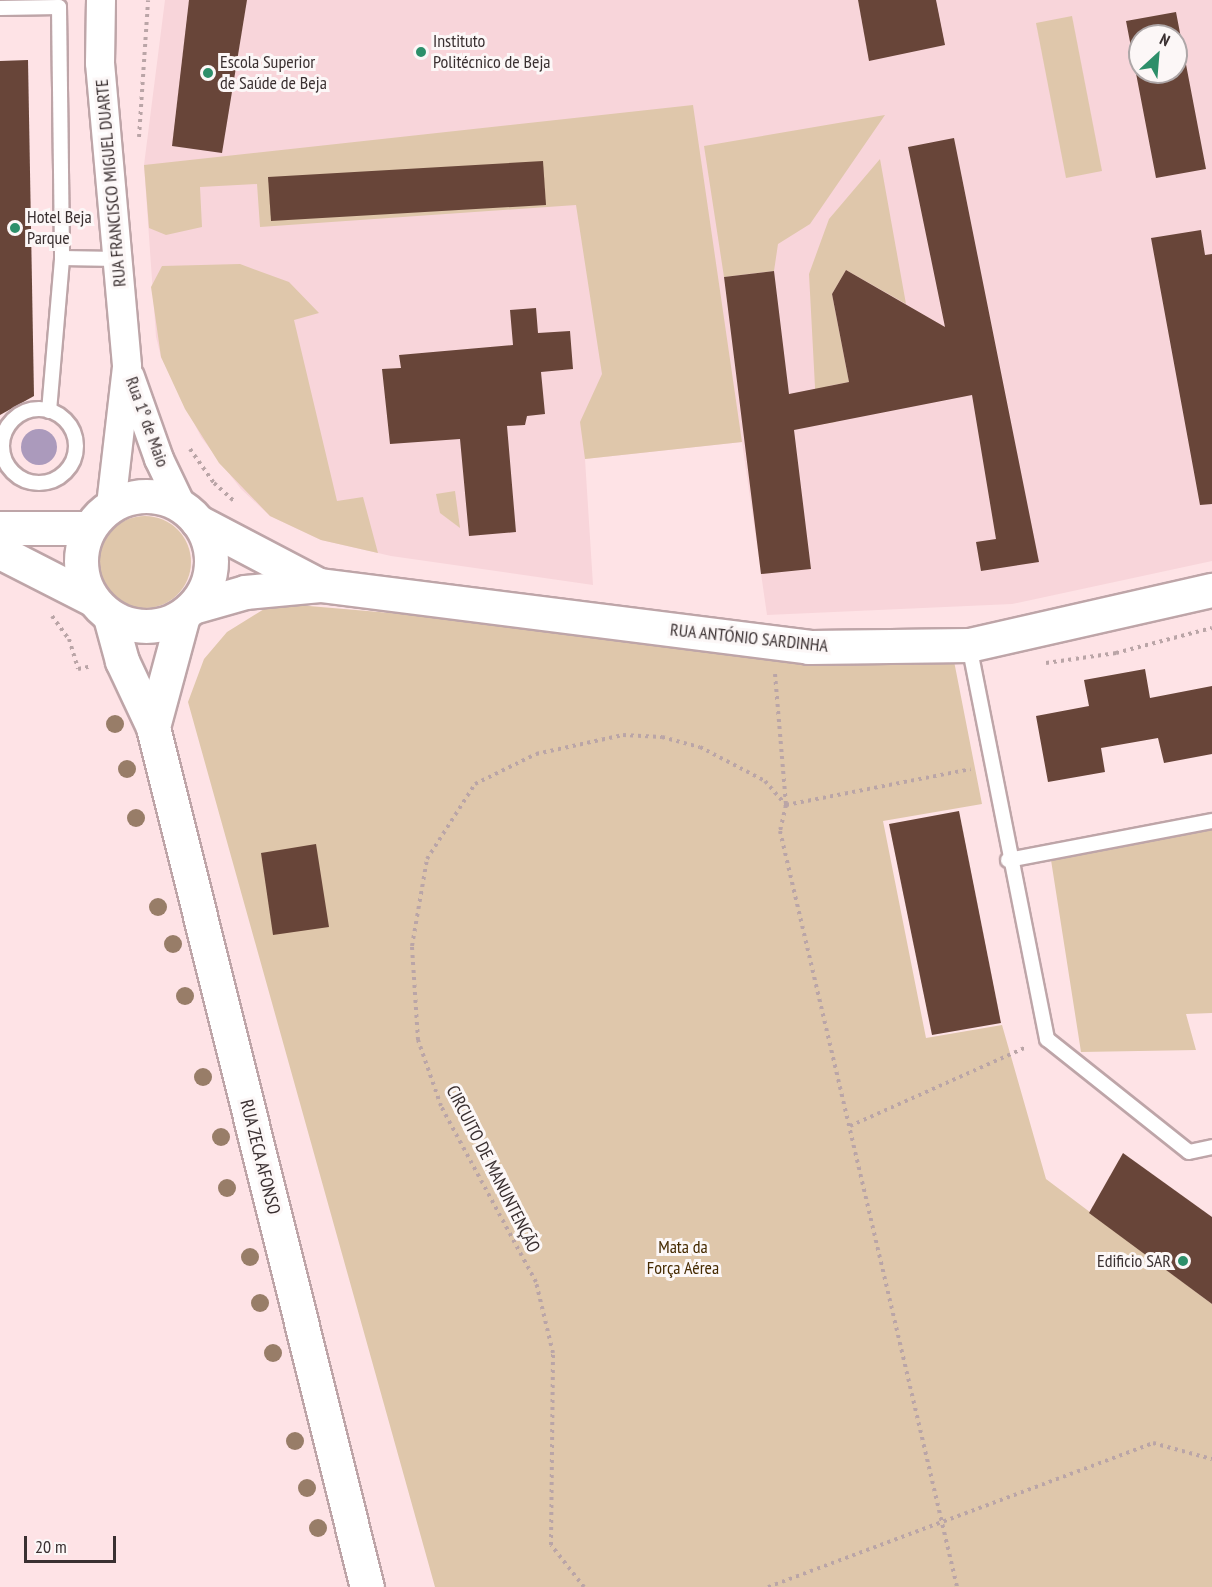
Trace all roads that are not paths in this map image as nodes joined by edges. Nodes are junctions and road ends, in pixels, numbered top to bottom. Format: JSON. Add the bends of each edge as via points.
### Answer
{"nodes":[{"id":1,"x":101,"y":0,"type":"edge"},
{"id":2,"x":0,"y":8,"type":"edge"},
{"id":3,"x":62,"y":258,"type":"junction"},
{"id":4,"x":117,"y":259,"type":"junction"},
{"id":5,"x":127,"y":366,"type":"junction"},
{"id":6,"x":49,"y":411,"type":"junction"},
{"id":7,"x":111,"y":505,"type":"junction"},
{"id":8,"x":190,"y":514,"type":"junction"},
{"id":9,"x":0,"y":528,"type":"edge"},
{"id":10,"x":88,"y":528,"type":"junction"},
{"id":11,"x":0,"y":552,"type":"edge"},
{"id":12,"x":320,"y":585,"type":"junction"},
{"id":13,"x":1212,"y":590,"type":"edge"},
{"id":14,"x":101,"y":608,"type":"junction"},
{"id":15,"x":188,"y":611,"type":"junction"},
{"id":16,"x":969,"y":645,"type":"junction"},
{"id":17,"x":153,"y":727,"type":"junction"},
{"id":18,"x":1212,"y":821,"type":"edge"},
{"id":19,"x":1008,"y":860,"type":"junction"},
{"id":20,"x":1212,"y":1148,"type":"edge"},
{"id":21,"x":367,"y":1587,"type":"edge"}],
"edges":[{"from":1,"to":4,"type":"street","name":"RUA FRANCISCO MIGUEL DUARTE","via":[[100,63]]},
{"from":2,"to":3,"type":"lane","via":[[59,7]]},
{"from":3,"to":4,"type":"lane"},
{"from":3,"to":6,"type":"lane"},
{"from":4,"to":5,"type":"street","name":"RUA FRANCISCO MIGUEL DUARTE"},
{"from":5,"to":7,"type":"street","name":"Rua 1º de Maio"},
{"from":5,"to":8,"type":"street","name":"Rua 1º de Maio","via":[[159,459]]},
{"from":6,"to":6,"type":"lane","via":[[16,417],[4,436],[2,448],[10,469],[30,482],[55,480],[74,456],[70,426]]},
{"from":7,"to":8,"type":"main road","name":"RUA ANTÓNIO SARDINHA","via":[[146,496]]},
{"from":7,"to":10,"type":"main road"},
{"from":8,"to":12,"type":"main road","name":"RUA ANTÓNIO SARDINHA","via":[[250,553]]},
{"from":8,"to":15,"type":"main road","via":[[211,556],[210,575]]},
{"from":9,"to":10,"type":"main road"},
{"from":10,"to":14,"type":"main road","via":[[80,564]]},
{"from":11,"to":14,"type":"main road","name":"RUA ANTÓNIO SARDINHA"},
{"from":12,"to":15,"type":"main road","name":"RUA ANTÓNIO SARDINHA","via":[[245,592]]},
{"from":12,"to":16,"type":"main road","name":"RUA ANTÓNIO SARDINHA","via":[[808,647]]},
{"from":13,"to":16,"type":"main road","name":"RUA ANTÓNIO SARDINHA"},
{"from":14,"to":15,"type":"main road","name":"RUA ANTÓNIO SARDINHA","via":[[147,627]]},
{"from":14,"to":17,"type":"main road","name":"RUA ZECA AFONSO"},
{"from":15,"to":17,"type":"main road","name":"RUA ZECA AFONSO"},
{"from":16,"to":19,"type":"lane"},
{"from":17,"to":21,"type":"main road","name":"RUA ZECA AFONSO"},
{"from":18,"to":19,"type":"lane"},
{"from":19,"to":20,"type":"lane","via":[[1047,1039],[1189,1152]]}]}
